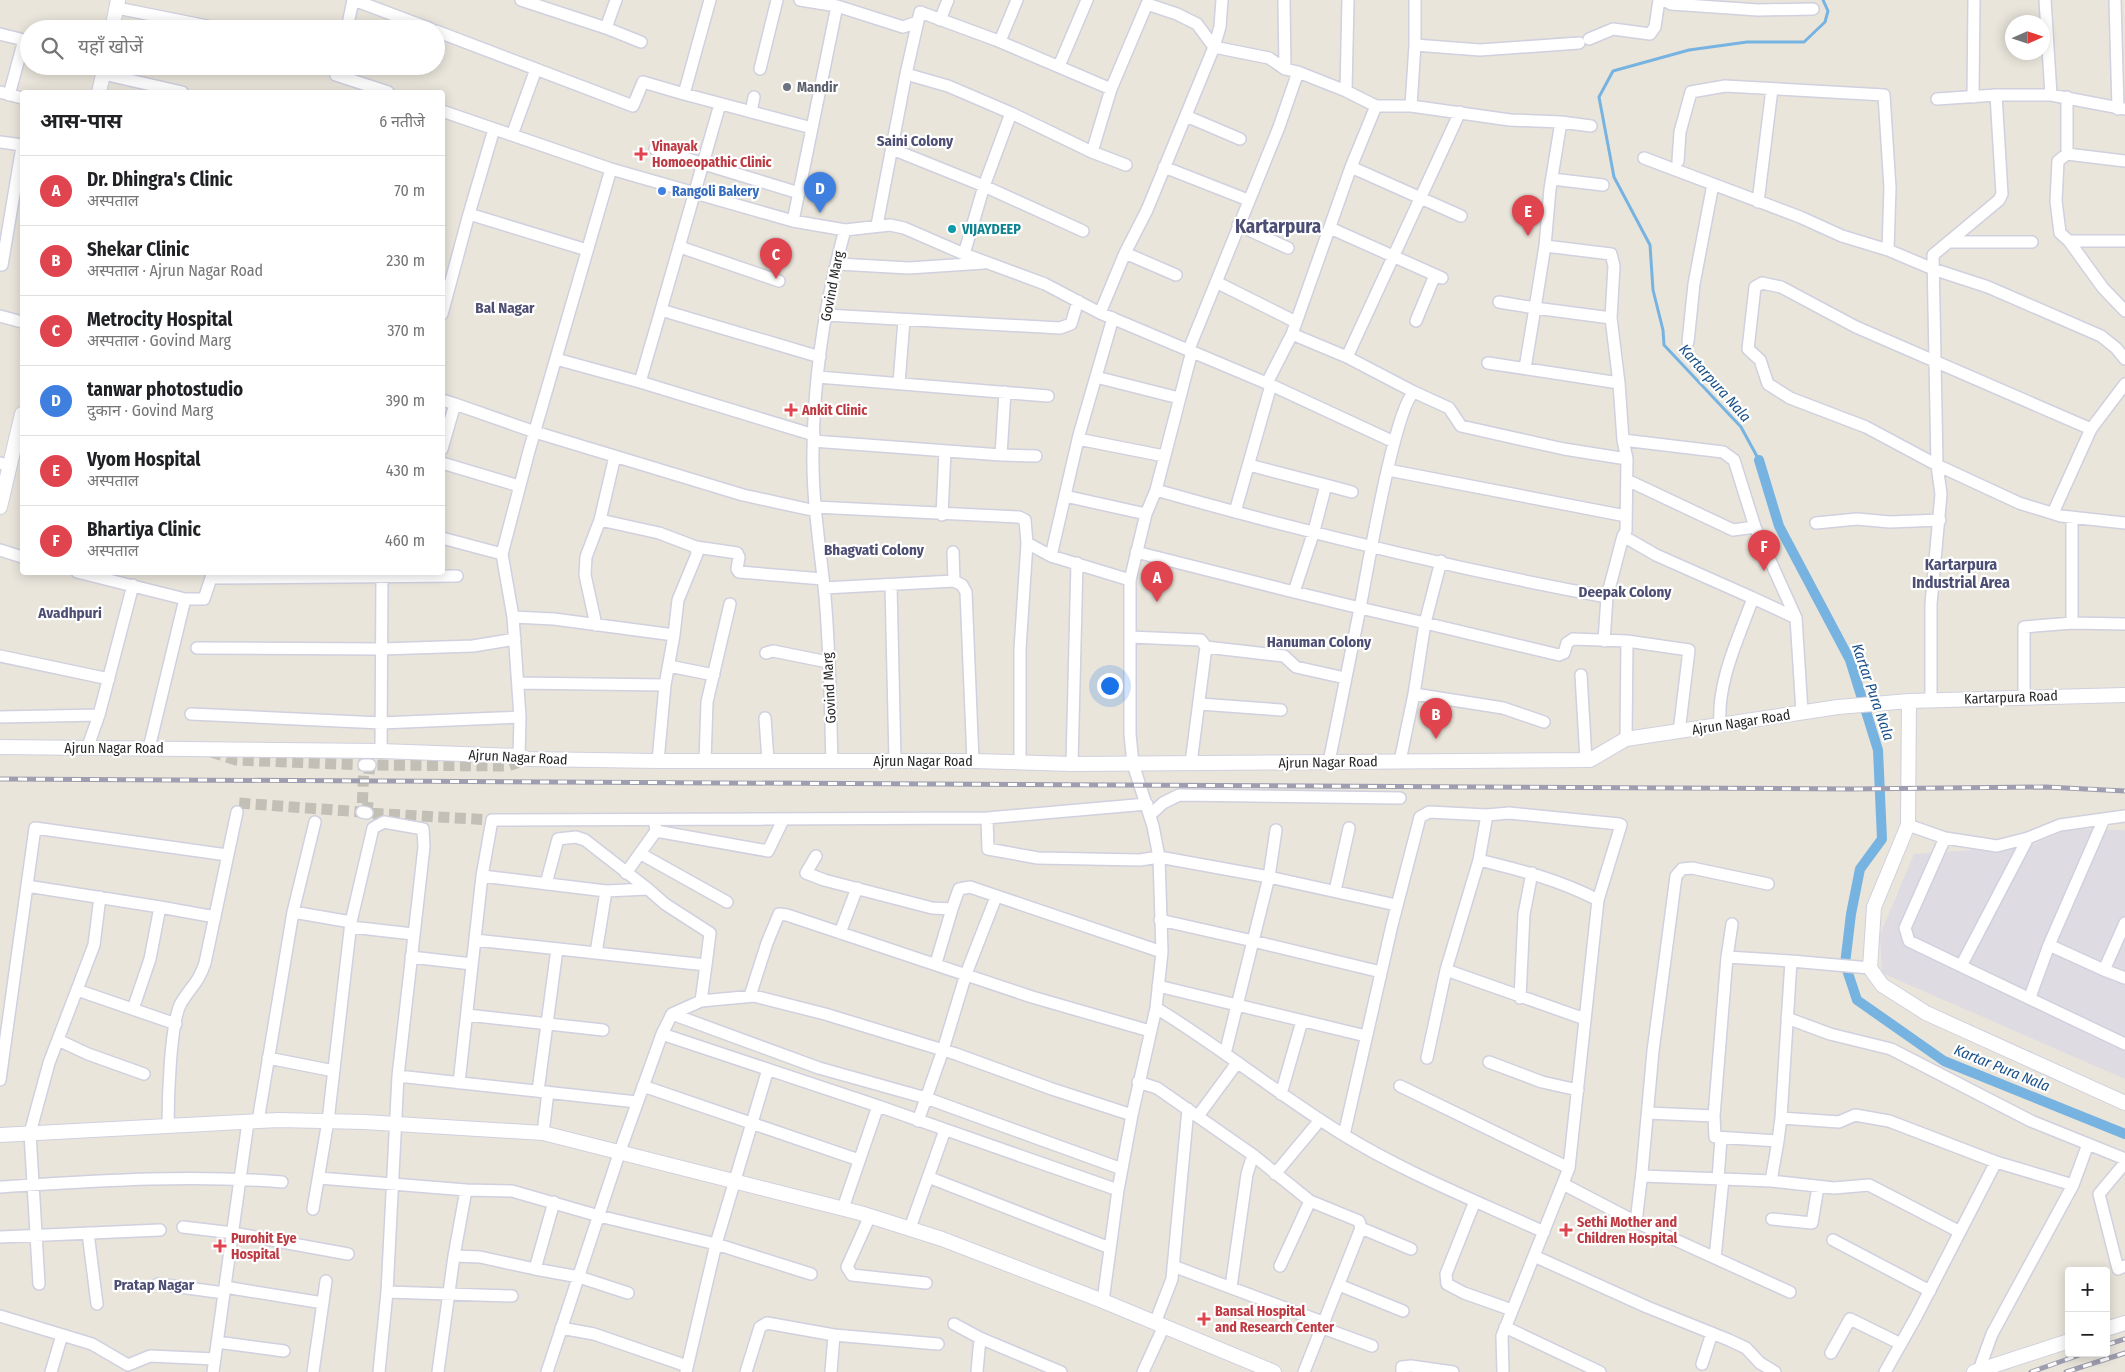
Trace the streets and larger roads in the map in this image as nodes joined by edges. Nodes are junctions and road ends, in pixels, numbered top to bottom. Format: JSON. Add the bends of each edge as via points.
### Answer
{"nodes":[{"id":1,"x":354,"y":0,"type":"edge"},
{"id":2,"x":521,"y":0,"type":"edge"},
{"id":3,"x":616,"y":0,"type":"edge"},
{"id":4,"x":710,"y":0,"type":"edge"},
{"id":5,"x":777,"y":0,"type":"edge"},
{"id":6,"x":800,"y":0,"type":"edge"},
{"id":7,"x":948,"y":0,"type":"edge"},
{"id":8,"x":1017,"y":0,"type":"edge"},
{"id":9,"x":1086,"y":0,"type":"edge"},
{"id":10,"x":1222,"y":0,"type":"edge"},
{"id":11,"x":1284,"y":0,"type":"edge"},
{"id":12,"x":1348,"y":0,"type":"edge"},
{"id":13,"x":1415,"y":0,"type":"edge"},
{"id":14,"x":1659,"y":0,"type":"edge"},
{"id":15,"x":1664,"y":0,"type":"edge"},
{"id":16,"x":1974,"y":0,"type":"edge"},
{"id":17,"x":2045,"y":0,"type":"edge"},
{"id":18,"x":2116,"y":0,"type":"edge"},
{"id":19,"x":1146,"y":1,"type":"edge"},
{"id":20,"x":118,"y":4,"type":"edge"},
{"id":21,"x":837,"y":6,"type":"junction"},
{"id":22,"x":1813,"y":9,"type":"dead end"},
{"id":23,"x":919,"y":11,"type":"edge"},
{"id":24,"x":114,"y":20,"type":"edge"},
{"id":25,"x":185,"y":20,"type":"edge"},
{"id":26,"x":349,"y":20,"type":"edge"},
{"id":27,"x":407,"y":20,"type":"edge"},
{"id":28,"x":940,"y":20,"type":"junction"},
{"id":29,"x":606,"y":28,"type":"junction"},
{"id":30,"x":0,"y":34,"type":"edge"},
{"id":31,"x":445,"y":34,"type":"edge"},
{"id":32,"x":20,"y":39,"type":"edge"},
{"id":33,"x":1000,"y":41,"type":"junction"},
{"id":34,"x":641,"y":42,"type":"dead end"},
{"id":35,"x":1415,"y":46,"type":"junction"},
{"id":36,"x":1214,"y":47,"type":"junction"},
{"id":37,"x":20,"y":51,"type":"edge"},
{"id":38,"x":1059,"y":66,"type":"junction"},
{"id":39,"x":536,"y":69,"type":"junction"},
{"id":40,"x":760,"y":69,"type":"dead end"},
{"id":41,"x":1285,"y":69,"type":"junction"},
{"id":42,"x":1298,"y":72,"type":"junction"},
{"id":43,"x":906,"y":74,"type":"junction"},
{"id":44,"x":103,"y":75,"type":"edge"},
{"id":45,"x":122,"y":75,"type":"edge"},
{"id":46,"x":349,"y":75,"type":"edge"},
{"id":47,"x":1111,"y":89,"type":"junction"},
{"id":48,"x":1772,"y":89,"type":"junction"},
{"id":49,"x":99,"y":90,"type":"edge"},
{"id":50,"x":175,"y":90,"type":"edge"},
{"id":51,"x":383,"y":90,"type":"edge"},
{"id":52,"x":1346,"y":90,"type":"junction"},
{"id":53,"x":5,"y":93,"type":"edge"},
{"id":54,"x":684,"y":94,"type":"junction"},
{"id":55,"x":1996,"y":95,"type":"junction"},
{"id":56,"x":2051,"y":95,"type":"junction"},
{"id":57,"x":20,"y":97,"type":"edge"},
{"id":58,"x":754,"y":97,"type":"dead end"},
{"id":59,"x":2067,"y":97,"type":"junction"},
{"id":60,"x":1973,"y":98,"type":"junction"},
{"id":61,"x":1937,"y":99,"type":"dead end"},
{"id":62,"x":720,"y":104,"type":"junction"},
{"id":63,"x":1376,"y":106,"type":"junction"},
{"id":64,"x":1411,"y":106,"type":"junction"},
{"id":65,"x":2122,"y":109,"type":"edge"},
{"id":66,"x":445,"y":112,"type":"edge"},
{"id":67,"x":751,"y":112,"type":"junction"},
{"id":68,"x":1460,"y":112,"type":"junction"},
{"id":69,"x":1011,"y":113,"type":"junction"},
{"id":70,"x":1186,"y":116,"type":"junction"},
{"id":71,"x":1561,"y":122,"type":"junction"},
{"id":72,"x":1591,"y":126,"type":"dead end"},
{"id":73,"x":812,"y":128,"type":"junction"},
{"id":74,"x":494,"y":129,"type":"junction"},
{"id":75,"x":512,"y":135,"type":"junction"},
{"id":76,"x":1240,"y":139,"type":"dead end"},
{"id":77,"x":0,"y":142,"type":"edge"},
{"id":78,"x":20,"y":146,"type":"edge"},
{"id":79,"x":655,"y":149,"type":"dead end"},
{"id":80,"x":892,"y":149,"type":"junction"},
{"id":81,"x":1092,"y":152,"type":"junction"},
{"id":82,"x":2067,"y":154,"type":"junction"},
{"id":83,"x":20,"y":157,"type":"edge"},
{"id":84,"x":1644,"y":158,"type":"dead end"},
{"id":85,"x":1678,"y":161,"type":"dead end"},
{"id":86,"x":2125,"y":162,"type":"edge"},
{"id":87,"x":703,"y":164,"type":"junction"},
{"id":88,"x":1126,"y":165,"type":"dead end"},
{"id":89,"x":1164,"y":167,"type":"junction"},
{"id":90,"x":1352,"y":167,"type":"junction"},
{"id":91,"x":611,"y":168,"type":"junction"},
{"id":92,"x":1552,"y":179,"type":"junction"},
{"id":93,"x":1713,"y":184,"type":"junction"},
{"id":94,"x":1602,"y":185,"type":"dead end"},
{"id":95,"x":984,"y":186,"type":"junction"},
{"id":96,"x":696,"y":193,"type":"junction"},
{"id":97,"x":798,"y":194,"type":"junction"},
{"id":98,"x":0,"y":198,"type":"edge"},
{"id":99,"x":1421,"y":199,"type":"junction"},
{"id":100,"x":12,"y":200,"type":"junction"},
{"id":101,"x":1248,"y":200,"type":"junction"},
{"id":102,"x":1758,"y":202,"type":"junction"},
{"id":103,"x":469,"y":214,"type":"junction"},
{"id":104,"x":1462,"y":216,"type":"dead end"},
{"id":105,"x":793,"y":221,"type":"junction"},
{"id":106,"x":1238,"y":225,"type":"junction"},
{"id":107,"x":877,"y":226,"type":"junction"},
{"id":108,"x":1330,"y":228,"type":"junction"},
{"id":109,"x":845,"y":230,"type":"junction"},
{"id":110,"x":1083,"y":231,"type":"dead end"},
{"id":111,"x":2069,"y":241,"type":"junction"},
{"id":112,"x":2125,"y":241,"type":"edge"},
{"id":113,"x":1949,"y":242,"type":"junction"},
{"id":114,"x":2032,"y":242,"type":"dead end"},
{"id":115,"x":680,"y":246,"type":"junction"},
{"id":116,"x":1545,"y":246,"type":"junction"},
{"id":117,"x":1288,"y":248,"type":"dead end"},
{"id":118,"x":587,"y":250,"type":"junction"},
{"id":119,"x":1888,"y":250,"type":"junction"},
{"id":120,"x":1125,"y":253,"type":"junction"},
{"id":121,"x":964,"y":254,"type":"junction"},
{"id":122,"x":1394,"y":257,"type":"junction"},
{"id":123,"x":988,"y":262,"type":"junction"},
{"id":124,"x":838,"y":264,"type":"junction"},
{"id":125,"x":2,"y":265,"type":"dead end"},
{"id":126,"x":1933,"y":269,"type":"junction"},
{"id":127,"x":1176,"y":275,"type":"dead end"},
{"id":128,"x":779,"y":281,"type":"dead end"},
{"id":129,"x":1216,"y":282,"type":"junction"},
{"id":130,"x":1078,"y":301,"type":"junction"},
{"id":131,"x":1500,"y":302,"type":"dead end"},
{"id":132,"x":445,"y":303,"type":"edge"},
{"id":133,"x":1535,"y":308,"type":"junction"},
{"id":134,"x":661,"y":310,"type":"junction"},
{"id":135,"x":2125,"y":311,"type":"edge"},
{"id":136,"x":1100,"y":313,"type":"junction"},
{"id":137,"x":826,"y":315,"type":"junction"},
{"id":138,"x":0,"y":316,"type":"edge"},
{"id":139,"x":1113,"y":318,"type":"junction"},
{"id":140,"x":1611,"y":318,"type":"junction"},
{"id":141,"x":904,"y":320,"type":"junction"},
{"id":142,"x":20,"y":321,"type":"edge"},
{"id":143,"x":1416,"y":321,"type":"dead end"},
{"id":144,"x":1296,"y":322,"type":"junction"},
{"id":145,"x":1292,"y":334,"type":"junction"},
{"id":146,"x":1688,"y":342,"type":"dead end"},
{"id":147,"x":1190,"y":350,"type":"junction"},
{"id":148,"x":820,"y":357,"type":"junction"},
{"id":149,"x":1347,"y":357,"type":"junction"},
{"id":150,"x":556,"y":359,"type":"junction"},
{"id":151,"x":2125,"y":359,"type":"edge"},
{"id":152,"x":1935,"y":360,"type":"junction"},
{"id":153,"x":1488,"y":363,"type":"dead end"},
{"id":154,"x":1525,"y":368,"type":"junction"},
{"id":155,"x":818,"y":377,"type":"junction"},
{"id":156,"x":1096,"y":377,"type":"junction"},
{"id":157,"x":640,"y":382,"type":"junction"},
{"id":158,"x":899,"y":383,"type":"junction"},
{"id":159,"x":1269,"y":384,"type":"junction"},
{"id":160,"x":1619,"y":384,"type":"junction"},
{"id":161,"x":2125,"y":384,"type":"edge"},
{"id":162,"x":1005,"y":392,"type":"junction"},
{"id":163,"x":1414,"y":392,"type":"junction"},
{"id":164,"x":1048,"y":396,"type":"dead end"},
{"id":165,"x":1179,"y":398,"type":"junction"},
{"id":166,"x":445,"y":401,"type":"edge"},
{"id":167,"x":455,"y":404,"type":"junction"},
{"id":168,"x":20,"y":420,"type":"edge"},
{"id":169,"x":2091,"y":429,"type":"junction"},
{"id":170,"x":535,"y":432,"type":"junction"},
{"id":171,"x":445,"y":437,"type":"edge"},
{"id":172,"x":814,"y":438,"type":"junction"},
{"id":173,"x":1078,"y":439,"type":"junction"},
{"id":174,"x":1623,"y":440,"type":"junction"},
{"id":175,"x":1394,"y":442,"type":"junction"},
{"id":176,"x":945,"y":451,"type":"junction"},
{"id":177,"x":1002,"y":454,"type":"junction"},
{"id":178,"x":615,"y":456,"type":"junction"},
{"id":179,"x":1036,"y":456,"type":"dead end"},
{"id":180,"x":1164,"y":456,"type":"junction"},
{"id":181,"x":1627,"y":459,"type":"junction"},
{"id":182,"x":5,"y":464,"type":"edge"},
{"id":183,"x":445,"y":464,"type":"edge"},
{"id":184,"x":1249,"y":465,"type":"junction"},
{"id":185,"x":1937,"y":465,"type":"junction"},
{"id":186,"x":1388,"y":470,"type":"junction"},
{"id":187,"x":1627,"y":480,"type":"junction"},
{"id":188,"x":1326,"y":485,"type":"junction"},
{"id":189,"x":519,"y":486,"type":"junction"},
{"id":190,"x":1156,"y":490,"type":"junction"},
{"id":191,"x":1352,"y":492,"type":"dead end"},
{"id":192,"x":1065,"y":496,"type":"junction"},
{"id":193,"x":0,"y":507,"type":"edge"},
{"id":194,"x":816,"y":509,"type":"junction"},
{"id":195,"x":1236,"y":512,"type":"junction"},
{"id":196,"x":2053,"y":513,"type":"junction"},
{"id":197,"x":942,"y":514,"type":"junction"},
{"id":198,"x":1146,"y":514,"type":"junction"},
{"id":199,"x":1626,"y":516,"type":"junction"},
{"id":200,"x":2072,"y":517,"type":"junction"},
{"id":201,"x":600,"y":520,"type":"junction"},
{"id":202,"x":1940,"y":520,"type":"junction"},
{"id":203,"x":1816,"y":523,"type":"dead end"},
{"id":204,"x":2125,"y":523,"type":"edge"},
{"id":205,"x":1755,"y":527,"type":"junction"},
{"id":206,"x":1314,"y":532,"type":"junction"},
{"id":207,"x":1622,"y":536,"type":"junction"},
{"id":208,"x":445,"y":539,"type":"edge"},
{"id":209,"x":1026,"y":543,"type":"junction"},
{"id":210,"x":1372,"y":545,"type":"junction"},
{"id":211,"x":696,"y":547,"type":"junction"},
{"id":212,"x":0,"y":550,"type":"edge"},
{"id":213,"x":953,"y":552,"type":"dead end"},
{"id":214,"x":1136,"y":552,"type":"junction"},
{"id":215,"x":502,"y":554,"type":"junction"},
{"id":216,"x":20,"y":556,"type":"edge"},
{"id":217,"x":1051,"y":556,"type":"junction"},
{"id":218,"x":1441,"y":562,"type":"junction"},
{"id":219,"x":1077,"y":563,"type":"junction"},
{"id":220,"x":87,"y":575,"type":"edge"},
{"id":221,"x":212,"y":575,"type":"edge"},
{"id":222,"x":382,"y":575,"type":"edge"},
{"id":223,"x":457,"y":576,"type":"dead end"},
{"id":224,"x":1130,"y":580,"type":"junction"},
{"id":225,"x":954,"y":581,"type":"junction"},
{"id":226,"x":824,"y":583,"type":"junction"},
{"id":227,"x":133,"y":585,"type":"junction"},
{"id":228,"x":891,"y":585,"type":"junction"},
{"id":229,"x":1294,"y":592,"type":"junction"},
{"id":230,"x":1607,"y":597,"type":"junction"},
{"id":231,"x":1753,"y":598,"type":"junction"},
{"id":232,"x":184,"y":599,"type":"junction"},
{"id":233,"x":730,"y":604,"type":"dead end"},
{"id":234,"x":1360,"y":608,"type":"junction"},
{"id":235,"x":513,"y":617,"type":"junction"},
{"id":236,"x":1796,"y":618,"type":"junction"},
{"id":237,"x":1425,"y":623,"type":"junction"},
{"id":238,"x":2072,"y":623,"type":"junction"},
{"id":239,"x":2125,"y":624,"type":"edge"},
{"id":240,"x":596,"y":625,"type":"junction"},
{"id":241,"x":674,"y":635,"type":"junction"},
{"id":242,"x":1130,"y":637,"type":"junction"},
{"id":243,"x":515,"y":639,"type":"junction"},
{"id":244,"x":1604,"y":641,"type":"junction"},
{"id":245,"x":1627,"y":641,"type":"junction"},
{"id":246,"x":1206,"y":647,"type":"junction"},
{"id":247,"x":198,"y":648,"type":"dead end"},
{"id":248,"x":382,"y":649,"type":"junction"},
{"id":249,"x":766,"y":653,"type":"dead end"},
{"id":250,"x":0,"y":656,"type":"edge"},
{"id":251,"x":828,"y":662,"type":"junction"},
{"id":252,"x":668,"y":666,"type":"junction"},
{"id":253,"x":714,"y":675,"type":"junction"},
{"id":254,"x":1581,"y":675,"type":"dead end"},
{"id":255,"x":1345,"y":678,"type":"junction"},
{"id":256,"x":109,"y":680,"type":"junction"},
{"id":257,"x":518,"y":683,"type":"junction"},
{"id":258,"x":665,"y":685,"type":"junction"},
{"id":259,"x":1414,"y":694,"type":"junction"},
{"id":260,"x":2125,"y":695,"type":"edge"},
{"id":261,"x":2024,"y":696,"type":"junction"},
{"id":262,"x":1930,"y":700,"type":"junction"},
{"id":263,"x":1903,"y":701,"type":"junction"},
{"id":264,"x":1200,"y":704,"type":"junction"},
{"id":265,"x":1281,"y":710,"type":"dead end"},
{"id":266,"x":1802,"y":712,"type":"junction"},
{"id":267,"x":191,"y":714,"type":"dead end"},
{"id":268,"x":99,"y":715,"type":"junction"},
{"id":269,"x":0,"y":717,"type":"edge"},
{"id":270,"x":520,"y":717,"type":"junction"},
{"id":271,"x":765,"y":718,"type":"dead end"},
{"id":272,"x":1544,"y":722,"type":"dead end"},
{"id":273,"x":381,"y":723,"type":"junction"},
{"id":274,"x":1720,"y":724,"type":"junction"},
{"id":275,"x":1679,"y":732,"type":"junction"},
{"id":276,"x":1626,"y":739,"type":"junction"},
{"id":277,"x":0,"y":747,"type":"edge"},
{"id":278,"x":149,"y":748,"type":"junction"},
{"id":279,"x":88,"y":749,"type":"junction"},
{"id":280,"x":381,"y":751,"type":"junction"},
{"id":281,"x":519,"y":756,"type":"junction"},
{"id":282,"x":973,"y":760,"type":"junction"},
{"id":283,"x":1586,"y":760,"type":"junction"},
{"id":284,"x":658,"y":761,"type":"junction"},
{"id":285,"x":705,"y":761,"type":"junction"},
{"id":286,"x":768,"y":761,"type":"junction"},
{"id":287,"x":832,"y":761,"type":"junction"},
{"id":288,"x":1400,"y":761,"type":"junction"},
{"id":289,"x":895,"y":762,"type":"junction"},
{"id":290,"x":1329,"y":762,"type":"junction"},
{"id":291,"x":1020,"y":763,"type":"junction"},
{"id":292,"x":1191,"y":763,"type":"junction"},
{"id":293,"x":1072,"y":764,"type":"junction"},
{"id":294,"x":1133,"y":764,"type":"junction"},
{"id":295,"x":1400,"y":798,"type":"dead end"},
{"id":296,"x":1148,"y":810,"type":"junction"},
{"id":297,"x":237,"y":812,"type":"dead end"},
{"id":298,"x":1487,"y":815,"type":"junction"},
{"id":299,"x":2125,"y":816,"type":"edge"},
{"id":300,"x":987,"y":818,"type":"junction"},
{"id":301,"x":2104,"y":819,"type":"junction"},
{"id":302,"x":783,"y":820,"type":"junction"},
{"id":303,"x":315,"y":822,"type":"dead end"},
{"id":304,"x":1908,"y":825,"type":"junction"},
{"id":305,"x":655,"y":826,"type":"junction"},
{"id":306,"x":1349,"y":828,"type":"dead end"},
{"id":307,"x":1276,"y":830,"type":"dead end"},
{"id":308,"x":1945,"y":838,"type":"junction"},
{"id":309,"x":2028,"y":838,"type":"junction"},
{"id":310,"x":641,"y":854,"type":"junction"},
{"id":311,"x":227,"y":855,"type":"junction"},
{"id":312,"x":816,"y":856,"type":"dead end"},
{"id":313,"x":1159,"y":857,"type":"junction"},
{"id":314,"x":1479,"y":860,"type":"junction"},
{"id":315,"x":626,"y":873,"type":"junction"},
{"id":316,"x":1532,"y":873,"type":"junction"},
{"id":317,"x":482,"y":876,"type":"junction"},
{"id":318,"x":1269,"y":877,"type":"junction"},
{"id":319,"x":546,"y":884,"type":"junction"},
{"id":320,"x":1768,"y":884,"type":"dead end"},
{"id":321,"x":27,"y":886,"type":"junction"},
{"id":322,"x":857,"y":888,"type":"junction"},
{"id":323,"x":648,"y":889,"type":"junction"},
{"id":324,"x":1335,"y":890,"type":"junction"},
{"id":325,"x":606,"y":891,"type":"junction"},
{"id":326,"x":996,"y":896,"type":"junction"},
{"id":327,"x":100,"y":897,"type":"junction"},
{"id":328,"x":1598,"y":900,"type":"junction"},
{"id":329,"x":727,"y":902,"type":"dead end"},
{"id":330,"x":1396,"y":905,"type":"junction"},
{"id":331,"x":160,"y":907,"type":"junction"},
{"id":332,"x":952,"y":909,"type":"junction"},
{"id":333,"x":293,"y":912,"type":"junction"},
{"id":334,"x":215,"y":917,"type":"junction"},
{"id":335,"x":1160,"y":920,"type":"junction"},
{"id":336,"x":2125,"y":923,"type":"edge"},
{"id":337,"x":351,"y":924,"type":"junction"},
{"id":338,"x":1732,"y":924,"type":"dead end"},
{"id":339,"x":840,"y":933,"type":"junction"},
{"id":340,"x":413,"y":934,"type":"junction"},
{"id":341,"x":475,"y":940,"type":"junction"},
{"id":342,"x":1253,"y":941,"type":"junction"},
{"id":343,"x":2049,"y":945,"type":"junction"},
{"id":344,"x":557,"y":949,"type":"junction"},
{"id":345,"x":1162,"y":952,"type":"junction"},
{"id":346,"x":596,"y":953,"type":"junction"},
{"id":347,"x":411,"y":957,"type":"junction"},
{"id":348,"x":1727,"y":957,"type":"junction"},
{"id":349,"x":1792,"y":961,"type":"junction"},
{"id":350,"x":936,"y":963,"type":"junction"},
{"id":351,"x":472,"y":964,"type":"junction"},
{"id":352,"x":706,"y":965,"type":"junction"},
{"id":353,"x":1961,"y":966,"type":"junction"},
{"id":354,"x":1866,"y":968,"type":"junction"},
{"id":355,"x":1446,"y":970,"type":"junction"},
{"id":356,"x":2104,"y":970,"type":"junction"},
{"id":357,"x":1381,"y":972,"type":"junction"},
{"id":358,"x":966,"y":974,"type":"junction"},
{"id":359,"x":2125,"y":978,"type":"edge"},
{"id":360,"x":1158,"y":986,"type":"junction"},
{"id":361,"x":77,"y":990,"type":"junction"},
{"id":362,"x":750,"y":996,"type":"junction"},
{"id":363,"x":1520,"y":998,"type":"junction"},
{"id":364,"x":2030,"y":998,"type":"junction"},
{"id":365,"x":701,"y":1001,"type":"junction"},
{"id":366,"x":1237,"y":1005,"type":"junction"},
{"id":367,"x":1156,"y":1008,"type":"junction"},
{"id":368,"x":133,"y":1009,"type":"junction"},
{"id":369,"x":672,"y":1014,"type":"junction"},
{"id":370,"x":466,"y":1015,"type":"junction"},
{"id":371,"x":1787,"y":1018,"type":"junction"},
{"id":372,"x":1585,"y":1019,"type":"junction"},
{"id":373,"x":1302,"y":1021,"type":"junction"},
{"id":374,"x":547,"y":1023,"type":"junction"},
{"id":375,"x":176,"y":1024,"type":"junction"},
{"id":376,"x":603,"y":1030,"type":"dead end"},
{"id":377,"x":1150,"y":1031,"type":"junction"},
{"id":378,"x":662,"y":1034,"type":"junction"},
{"id":379,"x":1366,"y":1036,"type":"junction"},
{"id":380,"x":58,"y":1040,"type":"junction"},
{"id":381,"x":2125,"y":1044,"type":"edge"},
{"id":382,"x":943,"y":1050,"type":"junction"},
{"id":383,"x":1225,"y":1054,"type":"junction"},
{"id":384,"x":268,"y":1058,"type":"junction"},
{"id":385,"x":1427,"y":1058,"type":"dead end"},
{"id":386,"x":1489,"y":1062,"type":"dead end"},
{"id":387,"x":1237,"y":1063,"type":"junction"},
{"id":388,"x":768,"y":1069,"type":"junction"},
{"id":389,"x":334,"y":1071,"type":"junction"},
{"id":390,"x":144,"y":1074,"type":"dead end"},
{"id":391,"x":398,"y":1076,"type":"junction"},
{"id":392,"x":0,"y":1080,"type":"edge"},
{"id":393,"x":1138,"y":1082,"type":"junction"},
{"id":394,"x":459,"y":1083,"type":"junction"},
{"id":395,"x":643,"y":1086,"type":"junction"},
{"id":396,"x":1400,"y":1086,"type":"dead end"},
{"id":397,"x":1578,"y":1090,"type":"junction"},
{"id":398,"x":543,"y":1092,"type":"junction"},
{"id":399,"x":1281,"y":1094,"type":"junction"},
{"id":400,"x":926,"y":1098,"type":"junction"},
{"id":401,"x":638,"y":1102,"type":"junction"},
{"id":402,"x":2125,"y":1103,"type":"edge"},
{"id":403,"x":878,"y":1106,"type":"junction"},
{"id":404,"x":1193,"y":1113,"type":"junction"},
{"id":405,"x":1648,"y":1113,"type":"junction"},
{"id":406,"x":1132,"y":1115,"type":"junction"},
{"id":407,"x":1714,"y":1116,"type":"junction"},
{"id":408,"x":1781,"y":1118,"type":"junction"},
{"id":409,"x":1320,"y":1120,"type":"junction"},
{"id":410,"x":328,"y":1121,"type":"junction"},
{"id":411,"x":918,"y":1121,"type":"junction"},
{"id":412,"x":253,"y":1122,"type":"junction"},
{"id":413,"x":394,"y":1124,"type":"junction"},
{"id":414,"x":753,"y":1124,"type":"junction"},
{"id":415,"x":168,"y":1126,"type":"junction"},
{"id":416,"x":945,"y":1130,"type":"junction"},
{"id":417,"x":543,"y":1133,"type":"junction"},
{"id":418,"x":30,"y":1134,"type":"junction"},
{"id":419,"x":0,"y":1135,"type":"edge"},
{"id":420,"x":1344,"y":1135,"type":"junction"},
{"id":421,"x":1720,"y":1138,"type":"junction"},
{"id":422,"x":1778,"y":1141,"type":"junction"},
{"id":423,"x":2088,"y":1144,"type":"junction"},
{"id":424,"x":620,"y":1151,"type":"junction"},
{"id":425,"x":1253,"y":1155,"type":"junction"},
{"id":426,"x":2125,"y":1159,"type":"edge"},
{"id":427,"x":859,"y":1160,"type":"junction"},
{"id":428,"x":1996,"y":1162,"type":"junction"},
{"id":429,"x":2125,"y":1162,"type":"edge"},
{"id":430,"x":1569,"y":1168,"type":"junction"},
{"id":431,"x":1122,"y":1169,"type":"junction"},
{"id":432,"x":1275,"y":1174,"type":"junction"},
{"id":433,"x":1642,"y":1176,"type":"junction"},
{"id":434,"x":928,"y":1177,"type":"junction"},
{"id":435,"x":319,"y":1178,"type":"junction"},
{"id":436,"x":240,"y":1179,"type":"junction"},
{"id":437,"x":1720,"y":1179,"type":"junction"},
{"id":438,"x":736,"y":1180,"type":"junction"},
{"id":439,"x":1771,"y":1181,"type":"junction"},
{"id":440,"x":282,"y":1182,"type":"dead end"},
{"id":441,"x":392,"y":1183,"type":"junction"},
{"id":442,"x":1563,"y":1184,"type":"junction"},
{"id":443,"x":34,"y":1185,"type":"junction"},
{"id":444,"x":2073,"y":1185,"type":"junction"},
{"id":445,"x":0,"y":1187,"type":"edge"},
{"id":446,"x":1818,"y":1187,"type":"junction"},
{"id":447,"x":466,"y":1190,"type":"junction"},
{"id":448,"x":1118,"y":1190,"type":"junction"},
{"id":449,"x":1310,"y":1201,"type":"junction"},
{"id":450,"x":1475,"y":1201,"type":"junction"},
{"id":451,"x":554,"y":1202,"type":"junction"},
{"id":452,"x":843,"y":1208,"type":"junction"},
{"id":453,"x":313,"y":1209,"type":"dead end"},
{"id":454,"x":599,"y":1216,"type":"junction"},
{"id":455,"x":870,"y":1216,"type":"junction"},
{"id":456,"x":1772,"y":1219,"type":"dead end"},
{"id":457,"x":1636,"y":1222,"type":"junction"},
{"id":458,"x":184,"y":1227,"type":"dead end"},
{"id":459,"x":910,"y":1228,"type":"junction"},
{"id":460,"x":1361,"y":1228,"type":"junction"},
{"id":461,"x":160,"y":1230,"type":"dead end"},
{"id":462,"x":1544,"y":1232,"type":"junction"},
{"id":463,"x":1960,"y":1232,"type":"junction"},
{"id":464,"x":88,"y":1233,"type":"junction"},
{"id":465,"x":233,"y":1233,"type":"junction"},
{"id":466,"x":36,"y":1236,"type":"junction"},
{"id":467,"x":0,"y":1237,"type":"edge"},
{"id":468,"x":1833,"y":1240,"type":"dead end"},
{"id":469,"x":716,"y":1244,"type":"junction"},
{"id":470,"x":1110,"y":1248,"type":"junction"},
{"id":471,"x":1411,"y":1249,"type":"dead end"},
{"id":472,"x":348,"y":1254,"type":"dead end"},
{"id":473,"x":454,"y":1256,"type":"junction"},
{"id":474,"x":1534,"y":1256,"type":"junction"},
{"id":475,"x":1715,"y":1258,"type":"junction"},
{"id":476,"x":1173,"y":1266,"type":"junction"},
{"id":477,"x":1280,"y":1266,"type":"dead end"},
{"id":478,"x":2125,"y":1266,"type":"edge"},
{"id":479,"x":535,"y":1269,"type":"junction"},
{"id":480,"x":811,"y":1274,"type":"dead end"},
{"id":481,"x":579,"y":1278,"type":"junction"},
{"id":482,"x":326,"y":1281,"type":"dead end"},
{"id":483,"x":926,"y":1283,"type":"dead end"},
{"id":484,"x":39,"y":1284,"type":"dead end"},
{"id":485,"x":158,"y":1284,"type":"dead end"},
{"id":486,"x":1339,"y":1285,"type":"junction"},
{"id":487,"x":1231,"y":1287,"type":"junction"},
{"id":488,"x":225,"y":1290,"type":"junction"},
{"id":489,"x":1930,"y":1291,"type":"junction"},
{"id":490,"x":387,"y":1292,"type":"junction"},
{"id":491,"x":1790,"y":1292,"type":"dead end"},
{"id":492,"x":449,"y":1293,"type":"junction"},
{"id":493,"x":628,"y":1293,"type":"dead end"},
{"id":494,"x":512,"y":1296,"type":"dead end"},
{"id":495,"x":1103,"y":1301,"type":"junction"},
{"id":496,"x":97,"y":1304,"type":"dead end"},
{"id":497,"x":323,"y":1304,"type":"junction"},
{"id":498,"x":1512,"y":1310,"type":"junction"},
{"id":499,"x":1403,"y":1311,"type":"dead end"},
{"id":500,"x":0,"y":1316,"type":"edge"},
{"id":501,"x":2125,"y":1323,"type":"edge"},
{"id":502,"x":954,"y":1324,"type":"dead end"},
{"id":503,"x":1159,"y":1324,"type":"junction"},
{"id":504,"x":1324,"y":1326,"type":"junction"},
{"id":505,"x":1505,"y":1327,"type":"junction"},
{"id":506,"x":561,"y":1328,"type":"junction"},
{"id":507,"x":2110,"y":1328,"type":"edge"},
{"id":508,"x":1712,"y":1333,"type":"junction"},
{"id":509,"x":834,"y":1335,"type":"junction"},
{"id":510,"x":62,"y":1336,"type":"junction"},
{"id":511,"x":980,"y":1338,"type":"junction"},
{"id":512,"x":217,"y":1342,"type":"junction"},
{"id":513,"x":2065,"y":1342,"type":"edge"},
{"id":514,"x":938,"y":1344,"type":"dead end"},
{"id":515,"x":1901,"y":1344,"type":"junction"},
{"id":516,"x":1372,"y":1346,"type":"dead end"},
{"id":517,"x":284,"y":1351,"type":"dead end"},
{"id":518,"x":1832,"y":1353,"type":"dead end"},
{"id":519,"x":215,"y":1359,"type":"junction"},
{"id":520,"x":1702,"y":1364,"type":"dead end"},
{"id":521,"x":127,"y":1368,"type":"edge"},
{"id":522,"x":686,"y":1369,"type":"edge"},
{"id":523,"x":1976,"y":1371,"type":"edge"},
{"id":524,"x":51,"y":1372,"type":"edge"},
{"id":525,"x":213,"y":1372,"type":"edge"},
{"id":526,"x":313,"y":1372,"type":"edge"},
{"id":527,"x":379,"y":1372,"type":"edge"},
{"id":528,"x":438,"y":1372,"type":"edge"},
{"id":529,"x":547,"y":1372,"type":"edge"},
{"id":530,"x":746,"y":1372,"type":"edge"},
{"id":531,"x":831,"y":1372,"type":"edge"},
{"id":532,"x":977,"y":1372,"type":"edge"},
{"id":533,"x":1061,"y":1372,"type":"edge"},
{"id":534,"x":1144,"y":1372,"type":"edge"},
{"id":535,"x":1273,"y":1372,"type":"edge"},
{"id":536,"x":1304,"y":1372,"type":"edge"},
{"id":537,"x":1402,"y":1372,"type":"edge"},
{"id":538,"x":1453,"y":1372,"type":"edge"},
{"id":539,"x":1504,"y":1372,"type":"edge"},
{"id":540,"x":1600,"y":1372,"type":"edge"},
{"id":541,"x":1774,"y":1372,"type":"edge"},
{"id":542,"x":1885,"y":1372,"type":"edge"}],
"edges":[{"from":1,"to":26,"type":"street"},
{"from":1,"to":27,"type":"street"},
{"from":2,"to":29,"type":"street"},
{"from":3,"to":29,"type":"street"},
{"from":4,"to":54,"type":"street"},
{"from":5,"to":40,"type":"street"},
{"from":6,"to":21,"type":"street"},
{"from":7,"to":28,"type":"street"},
{"from":8,"to":33,"type":"street"},
{"from":9,"to":38,"type":"street"},
{"from":10,"to":36,"type":"street"},
{"from":11,"to":41,"type":"street"},
{"from":12,"to":52,"type":"street"},
{"from":13,"to":35,"type":"street"},
{"from":14,"to":35,"type":"street","via":[[1655,27],[1650,34],[1613,29],[1584,41],[1480,50]]},
{"from":15,"to":22,"type":"street","via":[[1671,4],[1758,10]]},
{"from":16,"to":60,"type":"street"},
{"from":17,"to":56,"type":"street"},
{"from":18,"to":65,"type":"street"},
{"from":19,"to":36,"type":"street","via":[[1197,24]]},
{"from":19,"to":47,"type":"street"},
{"from":20,"to":24,"type":"street"},
{"from":20,"to":25,"type":"street"},
{"from":21,"to":23,"type":"street","via":[[903,28]]},
{"from":21,"to":73,"type":"street"},
{"from":23,"to":28,"type":"street"},
{"from":23,"to":43,"type":"street"},
{"from":28,"to":33,"type":"street"},
{"from":29,"to":34,"type":"street"},
{"from":30,"to":32,"type":"street"},
{"from":31,"to":39,"type":"street"},
{"from":33,"to":38,"type":"street"},
{"from":35,"to":64,"type":"street"},
{"from":36,"to":41,"type":"street","via":[[1269,58]]},
{"from":36,"to":70,"type":"street"},
{"from":37,"to":53,"type":"street"},
{"from":38,"to":47,"type":"street"},
{"from":39,"to":54,"type":"street","via":[[633,106],[643,82]]},
{"from":39,"to":75,"type":"street"},
{"from":41,"to":42,"type":"street"},
{"from":42,"to":52,"type":"street"},
{"from":42,"to":101,"type":"street"},
{"from":43,"to":69,"type":"street","via":[[948,86]]},
{"from":43,"to":80,"type":"street"},
{"from":44,"to":49,"type":"street"},
{"from":45,"to":50,"type":"street"},
{"from":46,"to":51,"type":"street"},
{"from":47,"to":81,"type":"street"},
{"from":48,"to":85,"type":"street","via":[[1725,86],[1691,92],[1680,132]]},
{"from":48,"to":102,"type":"street"},
{"from":48,"to":119,"type":"street","via":[[1884,95],[1890,188]]},
{"from":52,"to":63,"type":"street"},
{"from":53,"to":57,"type":"street"},
{"from":54,"to":62,"type":"street"},
{"from":55,"to":56,"type":"street"},
{"from":55,"to":60,"type":"street"},
{"from":55,"to":113,"type":"street","via":[[2002,194]]},
{"from":56,"to":59,"type":"street"},
{"from":58,"to":67,"type":"street"},
{"from":59,"to":65,"type":"street"},
{"from":59,"to":82,"type":"street"},
{"from":60,"to":61,"type":"street"},
{"from":62,"to":67,"type":"street"},
{"from":62,"to":87,"type":"street"},
{"from":63,"to":64,"type":"street"},
{"from":63,"to":90,"type":"street"},
{"from":64,"to":68,"type":"street"},
{"from":66,"to":74,"type":"street"},
{"from":67,"to":73,"type":"street"},
{"from":68,"to":71,"type":"street","via":[[1510,120]]},
{"from":68,"to":99,"type":"street"},
{"from":69,"to":81,"type":"street"},
{"from":69,"to":95,"type":"street"},
{"from":70,"to":76,"type":"street"},
{"from":70,"to":89,"type":"street"},
{"from":71,"to":72,"type":"street"},
{"from":71,"to":92,"type":"street"},
{"from":73,"to":97,"type":"street"},
{"from":74,"to":75,"type":"street"},
{"from":74,"to":103,"type":"street"},
{"from":75,"to":91,"type":"street"},
{"from":77,"to":78,"type":"street"},
{"from":79,"to":87,"type":"street"},
{"from":80,"to":95,"type":"street"},
{"from":80,"to":107,"type":"street"},
{"from":81,"to":88,"type":"street"},
{"from":82,"to":86,"type":"street"},
{"from":82,"to":111,"type":"street","via":[[2058,161],[2056,201],[2060,233]]},
{"from":83,"to":100,"type":"street"},
{"from":84,"to":93,"type":"street"},
{"from":87,"to":96,"type":"street"},
{"from":87,"to":97,"type":"street"},
{"from":89,"to":101,"type":"street"},
{"from":89,"to":120,"type":"street"},
{"from":90,"to":99,"type":"street"},
{"from":90,"to":108,"type":"street"},
{"from":91,"to":96,"type":"street"},
{"from":91,"to":118,"type":"street"},
{"from":92,"to":94,"type":"street"},
{"from":92,"to":116,"type":"street"},
{"from":93,"to":102,"type":"street"},
{"from":93,"to":146,"type":"street","via":[[1694,284]]},
{"from":95,"to":110,"type":"street"},
{"from":95,"to":121,"type":"street"},
{"from":96,"to":105,"type":"street"},
{"from":96,"to":115,"type":"street"},
{"from":97,"to":105,"type":"street"},
{"from":98,"to":100,"type":"street"},
{"from":99,"to":104,"type":"street"},
{"from":99,"to":122,"type":"street"},
{"from":100,"to":125,"type":"street"},
{"from":101,"to":106,"type":"street"},
{"from":102,"to":119,"type":"street","via":[[1842,236]]},
{"from":103,"to":118,"type":"street"},
{"from":103,"to":132,"type":"street"},
{"from":105,"to":109,"type":"street"},
{"from":106,"to":117,"type":"street"},
{"from":106,"to":129,"type":"street"},
{"from":107,"to":109,"type":"street"},
{"from":107,"to":121,"type":"street","via":[[890,224],[904,228]]},
{"from":108,"to":122,"type":"street"},
{"from":108,"to":144,"type":"street"},
{"from":109,"to":124,"type":"street","name":"Govind Marg"},
{"from":111,"to":112,"type":"street"},
{"from":111,"to":135,"type":"street","via":[[2103,288]]},
{"from":113,"to":114,"type":"street"},
{"from":113,"to":126,"type":"street","via":[[1933,255]]},
{"from":115,"to":128,"type":"street"},
{"from":115,"to":134,"type":"street"},
{"from":116,"to":133,"type":"street"},
{"from":116,"to":140,"type":"street","via":[[1611,254],[1614,266]]},
{"from":118,"to":150,"type":"street"},
{"from":119,"to":126,"type":"street"},
{"from":120,"to":127,"type":"street"},
{"from":120,"to":136,"type":"street"},
{"from":121,"to":123,"type":"street"},
{"from":122,"to":143,"type":"street","via":[[1439,277]]},
{"from":122,"to":149,"type":"street"},
{"from":123,"to":124,"type":"street","via":[[909,268]]},
{"from":123,"to":130,"type":"street"},
{"from":124,"to":137,"type":"street","name":"Govind Marg"},
{"from":126,"to":151,"type":"street","via":[[1988,288],[2101,336]]},
{"from":126,"to":152,"type":"street"},
{"from":129,"to":144,"type":"street"},
{"from":129,"to":147,"type":"street"},
{"from":130,"to":136,"type":"street"},
{"from":130,"to":141,"type":"street","via":[[1070,324],[1060,328]]},
{"from":131,"to":133,"type":"street"},
{"from":133,"to":140,"type":"street"},
{"from":133,"to":154,"type":"street"},
{"from":134,"to":148,"type":"street"},
{"from":134,"to":157,"type":"street"},
{"from":136,"to":139,"type":"street"},
{"from":137,"to":141,"type":"street"},
{"from":137,"to":148,"type":"street","name":"Govind Marg"},
{"from":138,"to":142,"type":"street"},
{"from":139,"to":147,"type":"street"},
{"from":139,"to":156,"type":"street"},
{"from":140,"to":160,"type":"street"},
{"from":141,"to":158,"type":"street"},
{"from":144,"to":145,"type":"street"},
{"from":145,"to":149,"type":"street"},
{"from":145,"to":159,"type":"street"},
{"from":147,"to":159,"type":"street"},
{"from":147,"to":165,"type":"street"},
{"from":148,"to":155,"type":"street","name":"Govind Marg"},
{"from":149,"to":163,"type":"street"},
{"from":150,"to":157,"type":"street"},
{"from":150,"to":170,"type":"street"},
{"from":152,"to":169,"type":"street"},
{"from":152,"to":185,"type":"street"},
{"from":152,"to":185,"type":"street","via":[[1856,327],[1781,287],[1762,283],[1755,287],[1747,346],[1760,360],[1768,384],[1790,398],[1866,427]]},
{"from":153,"to":154,"type":"street"},
{"from":154,"to":160,"type":"street"},
{"from":155,"to":158,"type":"street"},
{"from":155,"to":172,"type":"street","name":"Govind Marg"},
{"from":156,"to":165,"type":"street"},
{"from":156,"to":173,"type":"street"},
{"from":157,"to":172,"type":"street"},
{"from":158,"to":162,"type":"street"},
{"from":159,"to":175,"type":"street"},
{"from":159,"to":184,"type":"street"},
{"from":160,"to":174,"type":"street"},
{"from":161,"to":169,"type":"street"},
{"from":162,"to":164,"type":"street"},
{"from":162,"to":177,"type":"street"},
{"from":163,"to":175,"type":"street","via":[[1408,397]]},
{"from":163,"to":181,"type":"street","via":[[1449,408],[1461,426]]},
{"from":165,"to":180,"type":"street"},
{"from":166,"to":167,"type":"street"},
{"from":167,"to":170,"type":"street"},
{"from":167,"to":171,"type":"street"},
{"from":168,"to":182,"type":"street"},
{"from":169,"to":196,"type":"street"},
{"from":170,"to":178,"type":"street"},
{"from":170,"to":189,"type":"street"},
{"from":172,"to":176,"type":"street"},
{"from":172,"to":194,"type":"street","name":"Govind Marg"},
{"from":173,"to":180,"type":"street"},
{"from":173,"to":192,"type":"street"},
{"from":174,"to":181,"type":"street"},
{"from":174,"to":205,"type":"street","via":[[1723,452],[1734,460]]},
{"from":175,"to":186,"type":"street"},
{"from":176,"to":177,"type":"street"},
{"from":176,"to":197,"type":"street"},
{"from":177,"to":179,"type":"street"},
{"from":178,"to":194,"type":"street","via":[[743,494]]},
{"from":178,"to":201,"type":"street"},
{"from":180,"to":190,"type":"street"},
{"from":181,"to":187,"type":"street"},
{"from":182,"to":193,"type":"street"},
{"from":183,"to":189,"type":"street"},
{"from":184,"to":188,"type":"street"},
{"from":184,"to":195,"type":"street"},
{"from":185,"to":196,"type":"street","via":[[2019,503]]},
{"from":185,"to":202,"type":"street"},
{"from":186,"to":199,"type":"street"},
{"from":186,"to":210,"type":"street"},
{"from":187,"to":199,"type":"street"},
{"from":187,"to":205,"type":"street","via":[[1732,530]]},
{"from":188,"to":191,"type":"street"},
{"from":188,"to":206,"type":"street"},
{"from":189,"to":215,"type":"street"},
{"from":190,"to":195,"type":"street"},
{"from":190,"to":198,"type":"street"},
{"from":192,"to":198,"type":"street"},
{"from":192,"to":217,"type":"street"},
{"from":194,"to":197,"type":"street"},
{"from":194,"to":226,"type":"street","name":"Govind Marg"},
{"from":195,"to":206,"type":"street"},
{"from":196,"to":200,"type":"street"},
{"from":197,"to":209,"type":"street","via":[[1019,517],[1025,520]]},
{"from":198,"to":214,"type":"street"},
{"from":199,"to":207,"type":"street","via":[[1626,531]]},
{"from":200,"to":204,"type":"street"},
{"from":200,"to":238,"type":"street"},
{"from":201,"to":211,"type":"street","via":[[660,533]]},
{"from":201,"to":240,"type":"street","via":[[586,557],[585,575]]},
{"from":202,"to":203,"type":"street","via":[[1890,522],[1857,519]]},
{"from":202,"to":262,"type":"street","via":[[1931,604]]},
{"from":205,"to":236,"type":"street"},
{"from":206,"to":210,"type":"street"},
{"from":206,"to":229,"type":"street"},
{"from":207,"to":230,"type":"street"},
{"from":207,"to":231,"type":"street","via":[[1656,555]]},
{"from":208,"to":215,"type":"street"},
{"from":209,"to":217,"type":"street"},
{"from":209,"to":291,"type":"street","via":[[1020,648]]},
{"from":210,"to":218,"type":"street"},
{"from":210,"to":234,"type":"street"},
{"from":211,"to":226,"type":"street","via":[[737,553],[739,572]]},
{"from":211,"to":241,"type":"street","via":[[697,554],[678,600]]},
{"from":212,"to":216,"type":"street"},
{"from":213,"to":225,"type":"street"},
{"from":214,"to":224,"type":"street"},
{"from":214,"to":229,"type":"street"},
{"from":215,"to":235,"type":"street"},
{"from":217,"to":219,"type":"street"},
{"from":218,"to":230,"type":"street"},
{"from":218,"to":237,"type":"street"},
{"from":219,"to":224,"type":"street"},
{"from":219,"to":293,"type":"street"},
{"from":220,"to":227,"type":"street"},
{"from":221,"to":222,"type":"street"},
{"from":221,"to":232,"type":"street","via":[[204,599]]},
{"from":222,"to":223,"type":"street"},
{"from":222,"to":248,"type":"street"},
{"from":224,"to":242,"type":"street"},
{"from":225,"to":228,"type":"street"},
{"from":225,"to":282,"type":"street","via":[[966,592]]},
{"from":226,"to":228,"type":"street"},
{"from":226,"to":251,"type":"street","name":"Govind Marg"},
{"from":227,"to":232,"type":"street"},
{"from":227,"to":256,"type":"street"},
{"from":228,"to":289,"type":"street"},
{"from":229,"to":234,"type":"street"},
{"from":230,"to":244,"type":"street"},
{"from":231,"to":236,"type":"street"},
{"from":231,"to":274,"type":"street","via":[[1729,663],[1719,710]]},
{"from":232,"to":278,"type":"street"},
{"from":233,"to":253,"type":"street"},
{"from":234,"to":237,"type":"street"},
{"from":234,"to":255,"type":"street"},
{"from":235,"to":240,"type":"street","via":[[554,618]]},
{"from":235,"to":243,"type":"street"},
{"from":236,"to":266,"type":"street"},
{"from":237,"to":244,"type":"street","via":[[1559,655],[1564,653],[1570,640]]},
{"from":237,"to":259,"type":"street"},
{"from":238,"to":239,"type":"street"},
{"from":238,"to":261,"type":"street","via":[[2024,627]]},
{"from":240,"to":241,"type":"street"},
{"from":241,"to":252,"type":"street"},
{"from":242,"to":246,"type":"street","via":[[1201,640]]},
{"from":242,"to":294,"type":"street"},
{"from":243,"to":248,"type":"street","via":[[473,646]]},
{"from":243,"to":257,"type":"street"},
{"from":244,"to":245,"type":"street"},
{"from":245,"to":275,"type":"street","via":[[1689,650]]},
{"from":245,"to":276,"type":"street"},
{"from":246,"to":255,"type":"street","via":[[1284,656],[1296,667]]},
{"from":246,"to":264,"type":"street"},
{"from":247,"to":248,"type":"street"},
{"from":248,"to":273,"type":"street"},
{"from":249,"to":251,"type":"street"},
{"from":250,"to":256,"type":"street"},
{"from":251,"to":287,"type":"street","name":"Govind Marg"},
{"from":252,"to":253,"type":"street"},
{"from":252,"to":258,"type":"street"},
{"from":253,"to":285,"type":"street","via":[[707,702]]},
{"from":254,"to":283,"type":"street"},
{"from":255,"to":290,"type":"street"},
{"from":256,"to":268,"type":"street"},
{"from":257,"to":258,"type":"street"},
{"from":257,"to":270,"type":"street"},
{"from":258,"to":284,"type":"street"},
{"from":259,"to":272,"type":"street","via":[[1503,708]]},
{"from":259,"to":288,"type":"street"},
{"from":260,"to":261,"type":"street","name":"Kartarpura Road"},
{"from":261,"to":262,"type":"street","name":"Kartarpura Road"},
{"from":262,"to":263,"type":"street","name":"Kartarpura Road"},
{"from":263,"to":266,"type":"street","name":"Ajrun Nagar Road"},
{"from":263,"to":304,"type":"street"},
{"from":264,"to":265,"type":"street"},
{"from":264,"to":292,"type":"street"},
{"from":266,"to":274,"type":"street","name":"Ajrun Nagar Road"},
{"from":267,"to":273,"type":"street"},
{"from":268,"to":269,"type":"street"},
{"from":268,"to":279,"type":"street"},
{"from":270,"to":273,"type":"street"},
{"from":270,"to":281,"type":"street"},
{"from":271,"to":286,"type":"street"},
{"from":273,"to":280,"type":"street"},
{"from":274,"to":275,"type":"street","name":"Ajrun Nagar Road"},
{"from":275,"to":276,"type":"street","name":"Ajrun Nagar Road"},
{"from":276,"to":283,"type":"street","name":"Ajrun Nagar Road"},
{"from":277,"to":279,"type":"street","name":"Ajrun Nagar Road"},
{"from":278,"to":279,"type":"street","name":"Ajrun Nagar Road"},
{"from":278,"to":280,"type":"street","name":"Ajrun Nagar Road"},
{"from":280,"to":281,"type":"street","name":"Ajrun Nagar Road"},
{"from":281,"to":284,"type":"street","name":"Ajrun Nagar Road","via":[[528,759]]},
{"from":282,"to":289,"type":"street","name":"Ajrun Nagar Road"},
{"from":282,"to":291,"type":"street","name":"Ajrun Nagar Road"},
{"from":283,"to":288,"type":"street","name":"Ajrun Nagar Road"},
{"from":284,"to":285,"type":"street","name":"Ajrun Nagar Road"},
{"from":285,"to":286,"type":"street","name":"Ajrun Nagar Road"},
{"from":286,"to":287,"type":"street","name":"Ajrun Nagar Road"},
{"from":287,"to":289,"type":"street","name":"Ajrun Nagar Road"},
{"from":288,"to":290,"type":"street","name":"Ajrun Nagar Road"},
{"from":290,"to":292,"type":"street","name":"Ajrun Nagar Road"},
{"from":291,"to":293,"type":"street","name":"Ajrun Nagar Road"},
{"from":292,"to":294,"type":"street","name":"Ajrun Nagar Road"},
{"from":293,"to":294,"type":"street","name":"Ajrun Nagar Road"},
{"from":294,"to":296,"type":"street"},
{"from":295,"to":296,"type":"street","via":[[1179,796]]},
{"from":296,"to":300,"type":"street"},
{"from":296,"to":313,"type":"street"},
{"from":297,"to":311,"type":"street"},
{"from":298,"to":314,"type":"street"},
{"from":298,"to":328,"type":"street","via":[[1509,813],[1621,825]]},
{"from":298,"to":330,"type":"street","via":[[1430,812],[1420,817]]},
{"from":299,"to":301,"type":"street"},
{"from":300,"to":302,"type":"street"},
{"from":300,"to":313,"type":"street","via":[[988,849],[1038,858],[1140,860]]},
{"from":301,"to":309,"type":"street","via":[[2060,825]]},
{"from":301,"to":343,"type":"street"},
{"from":302,"to":305,"type":"street"},
{"from":302,"to":305,"type":"street","via":[[768,851]]},
{"from":303,"to":333,"type":"street"},
{"from":304,"to":308,"type":"street"},
{"from":304,"to":354,"type":"street","via":[[1874,907]]},
{"from":305,"to":310,"type":"street"},
{"from":305,"to":317,"type":"street","via":[[492,820]]},
{"from":306,"to":324,"type":"street"},
{"from":307,"to":318,"type":"street"},
{"from":308,"to":309,"type":"street","via":[[1997,846]]},
{"from":308,"to":353,"type":"street","via":[[1905,928],[1909,941]]},
{"from":309,"to":353,"type":"street"},
{"from":310,"to":315,"type":"street"},
{"from":310,"to":329,"type":"street"},
{"from":311,"to":321,"type":"street","via":[[35,828]]},
{"from":311,"to":334,"type":"street"},
{"from":312,"to":322,"type":"street","via":[[806,873]]},
{"from":313,"to":318,"type":"street"},
{"from":313,"to":335,"type":"street"},
{"from":314,"to":316,"type":"street"},
{"from":314,"to":355,"type":"street"},
{"from":315,"to":319,"type":"street","via":[[585,840],[576,837],[558,839]]},
{"from":315,"to":323,"type":"street"},
{"from":316,"to":328,"type":"street"},
{"from":316,"to":363,"type":"street","via":[[1524,914]]},
{"from":317,"to":319,"type":"street"},
{"from":317,"to":341,"type":"street"},
{"from":318,"to":324,"type":"street"},
{"from":318,"to":342,"type":"street"},
{"from":319,"to":325,"type":"street"},
{"from":320,"to":405,"type":"street","via":[[1692,868],[1682,869],[1676,876]]},
{"from":321,"to":327,"type":"street"},
{"from":321,"to":392,"type":"street"},
{"from":322,"to":332,"type":"street","via":[[932,908]]},
{"from":322,"to":339,"type":"street"},
{"from":323,"to":325,"type":"street"},
{"from":323,"to":352,"type":"street","via":[[710,933]]},
{"from":324,"to":330,"type":"street"},
{"from":325,"to":346,"type":"street"},
{"from":326,"to":332,"type":"street","via":[[970,887],[959,889]]},
{"from":326,"to":345,"type":"street"},
{"from":326,"to":358,"type":"street"},
{"from":327,"to":331,"type":"street"},
{"from":327,"to":361,"type":"street","via":[[94,945]]},
{"from":328,"to":372,"type":"street"},
{"from":330,"to":357,"type":"street"},
{"from":331,"to":334,"type":"street"},
{"from":331,"to":368,"type":"street","via":[[150,960]]},
{"from":332,"to":350,"type":"street"},
{"from":333,"to":337,"type":"street"},
{"from":333,"to":384,"type":"street"},
{"from":334,"to":375,"type":"street","via":[[200,980],[181,1004]]},
{"from":335,"to":342,"type":"street"},
{"from":335,"to":345,"type":"street"},
{"from":336,"to":356,"type":"street"},
{"from":337,"to":340,"type":"street"},
{"from":337,"to":340,"type":"street","via":[[373,828],[384,822],[423,828],[424,847]]},
{"from":337,"to":389,"type":"street"},
{"from":338,"to":348,"type":"street"},
{"from":339,"to":350,"type":"street"},
{"from":339,"to":362,"type":"street","via":[[779,914],[766,943]]},
{"from":340,"to":347,"type":"street"},
{"from":341,"to":344,"type":"street"},
{"from":341,"to":351,"type":"street"},
{"from":342,"to":357,"type":"street"},
{"from":342,"to":366,"type":"street"},
{"from":343,"to":356,"type":"street"},
{"from":343,"to":364,"type":"street"},
{"from":344,"to":346,"type":"street"},
{"from":344,"to":374,"type":"street"},
{"from":345,"to":360,"type":"street"},
{"from":346,"to":352,"type":"street"},
{"from":347,"to":351,"type":"street"},
{"from":347,"to":391,"type":"street"},
{"from":348,"to":349,"type":"street"},
{"from":348,"to":407,"type":"street"},
{"from":349,"to":354,"type":"street"},
{"from":349,"to":371,"type":"street"},
{"from":350,"to":358,"type":"street"},
{"from":351,"to":370,"type":"street"},
{"from":352,"to":365,"type":"street"},
{"from":353,"to":364,"type":"street"},
{"from":354,"to":402,"type":"street","via":[[1882,985],[1926,1013]]},
{"from":355,"to":363,"type":"street"},
{"from":355,"to":385,"type":"street"},
{"from":356,"to":359,"type":"street"},
{"from":357,"to":379,"type":"street"},
{"from":358,"to":377,"type":"street"},
{"from":358,"to":382,"type":"street"},
{"from":360,"to":366,"type":"street"},
{"from":360,"to":367,"type":"street"},
{"from":361,"to":368,"type":"street"},
{"from":361,"to":380,"type":"street"},
{"from":362,"to":365,"type":"street"},
{"from":362,"to":382,"type":"street","via":[[825,1014]]},
{"from":363,"to":372,"type":"street"},
{"from":364,"to":381,"type":"street"},
{"from":365,"to":369,"type":"street"},
{"from":366,"to":373,"type":"street"},
{"from":366,"to":383,"type":"street"},
{"from":367,"to":377,"type":"street"},
{"from":367,"to":383,"type":"street"},
{"from":368,"to":375,"type":"street"},
{"from":369,"to":378,"type":"street"},
{"from":369,"to":400,"type":"street","via":[[819,1068]]},
{"from":370,"to":374,"type":"street"},
{"from":370,"to":394,"type":"street"},
{"from":371,"to":408,"type":"street"},
{"from":371,"to":423,"type":"street","via":[[1830,1034],[1891,1049],[2023,1117]]},
{"from":372,"to":397,"type":"street"},
{"from":373,"to":379,"type":"street"},
{"from":373,"to":399,"type":"street"},
{"from":374,"to":376,"type":"street"},
{"from":374,"to":398,"type":"street"},
{"from":375,"to":415,"type":"street","via":[[168,1090]]},
{"from":377,"to":393,"type":"street"},
{"from":378,"to":388,"type":"street"},
{"from":378,"to":395,"type":"street"},
{"from":379,"to":420,"type":"street"},
{"from":380,"to":390,"type":"street"},
{"from":380,"to":418,"type":"street"},
{"from":382,"to":400,"type":"street"},
{"from":382,"to":406,"type":"street"},
{"from":383,"to":387,"type":"street"},
{"from":384,"to":389,"type":"street"},
{"from":384,"to":412,"type":"street"},
{"from":386,"to":397,"type":"street","via":[[1542,1082]]},
{"from":387,"to":399,"type":"street"},
{"from":387,"to":404,"type":"street"},
{"from":388,"to":403,"type":"street"},
{"from":388,"to":414,"type":"street"},
{"from":389,"to":410,"type":"street"},
{"from":391,"to":394,"type":"street"},
{"from":391,"to":413,"type":"street"},
{"from":393,"to":404,"type":"street","via":[[1157,1088]]},
{"from":393,"to":406,"type":"street"},
{"from":394,"to":398,"type":"street"},
{"from":395,"to":401,"type":"street"},
{"from":395,"to":414,"type":"street"},
{"from":396,"to":430,"type":"street"},
{"from":397,"to":430,"type":"street"},
{"from":398,"to":401,"type":"street"},
{"from":398,"to":417,"type":"street"},
{"from":399,"to":409,"type":"street"},
{"from":400,"to":411,"type":"street"},
{"from":400,"to":431,"type":"street"},
{"from":401,"to":424,"type":"street"},
{"from":403,"to":411,"type":"street"},
{"from":403,"to":427,"type":"street"},
{"from":404,"to":425,"type":"street"},
{"from":404,"to":476,"type":"street"},
{"from":405,"to":407,"type":"street"},
{"from":405,"to":433,"type":"street"},
{"from":406,"to":431,"type":"street"},
{"from":407,"to":421,"type":"street","via":[[1715,1138]]},
{"from":408,"to":422,"type":"street"},
{"from":408,"to":428,"type":"street","via":[[1839,1122],[1855,1115],[1889,1121]]},
{"from":409,"to":420,"type":"street"},
{"from":409,"to":432,"type":"street"},
{"from":410,"to":412,"type":"street"},
{"from":410,"to":413,"type":"street"},
{"from":410,"to":435,"type":"street"},
{"from":411,"to":416,"type":"street"},
{"from":412,"to":415,"type":"street"},
{"from":412,"to":436,"type":"street"},
{"from":413,"to":417,"type":"street"},
{"from":413,"to":441,"type":"street"},
{"from":414,"to":427,"type":"street"},
{"from":414,"to":438,"type":"street"},
{"from":415,"to":418,"type":"street"},
{"from":416,"to":434,"type":"street"},
{"from":416,"to":448,"type":"street"},
{"from":417,"to":424,"type":"street"},
{"from":418,"to":419,"type":"street"},
{"from":418,"to":443,"type":"street"},
{"from":420,"to":450,"type":"street","via":[[1396,1165]]},
{"from":421,"to":422,"type":"street"},
{"from":421,"to":437,"type":"street"},
{"from":422,"to":439,"type":"street"},
{"from":423,"to":426,"type":"street"},
{"from":423,"to":444,"type":"street"},
{"from":424,"to":438,"type":"street"},
{"from":424,"to":454,"type":"street"},
{"from":425,"to":432,"type":"street"},
{"from":425,"to":487,"type":"street","via":[[1247,1174]]},
{"from":427,"to":452,"type":"street"},
{"from":428,"to":444,"type":"street"},
{"from":428,"to":463,"type":"street"},
{"from":429,"to":478,"type":"street","via":[[2099,1194],[2118,1269]]},
{"from":430,"to":442,"type":"street"},
{"from":431,"to":448,"type":"street"},
{"from":432,"to":449,"type":"street"},
{"from":433,"to":437,"type":"street"},
{"from":433,"to":457,"type":"street"},
{"from":434,"to":459,"type":"street"},
{"from":434,"to":470,"type":"street"},
{"from":435,"to":441,"type":"street"},
{"from":435,"to":453,"type":"street"},
{"from":436,"to":440,"type":"street"},
{"from":436,"to":443,"type":"street","via":[[131,1178]]},
{"from":436,"to":465,"type":"street"},
{"from":437,"to":439,"type":"street"},
{"from":437,"to":475,"type":"street"},
{"from":438,"to":452,"type":"street"},
{"from":438,"to":469,"type":"street"},
{"from":439,"to":446,"type":"street"},
{"from":441,"to":447,"type":"street"},
{"from":441,"to":490,"type":"street"},
{"from":442,"to":457,"type":"street"},
{"from":442,"to":462,"type":"street"},
{"from":443,"to":445,"type":"street"},
{"from":443,"to":466,"type":"street"},
{"from":444,"to":523,"type":"street","via":[[1992,1334]]},
{"from":446,"to":456,"type":"street","via":[[1812,1223]]},
{"from":446,"to":463,"type":"street","via":[[1868,1185]]},
{"from":447,"to":451,"type":"street","via":[[512,1191]]},
{"from":447,"to":473,"type":"street"},
{"from":448,"to":470,"type":"street"},
{"from":449,"to":460,"type":"street","via":[[1359,1221]]},
{"from":449,"to":477,"type":"street"},
{"from":450,"to":462,"type":"street"},
{"from":450,"to":498,"type":"street","via":[[1446,1274],[1448,1284]]},
{"from":451,"to":454,"type":"street"},
{"from":451,"to":479,"type":"street"},
{"from":452,"to":455,"type":"street"},
{"from":454,"to":469,"type":"street"},
{"from":454,"to":481,"type":"street"},
{"from":455,"to":459,"type":"street"},
{"from":455,"to":483,"type":"street","via":[[847,1267],[852,1276]]},
{"from":457,"to":475,"type":"street"},
{"from":458,"to":465,"type":"street"},
{"from":459,"to":495,"type":"street"},
{"from":460,"to":471,"type":"street"},
{"from":460,"to":486,"type":"street"},
{"from":461,"to":464,"type":"street"},
{"from":462,"to":474,"type":"street"},
{"from":463,"to":489,"type":"street"},
{"from":464,"to":466,"type":"street"},
{"from":464,"to":496,"type":"street"},
{"from":465,"to":472,"type":"street"},
{"from":465,"to":488,"type":"street"},
{"from":466,"to":467,"type":"street"},
{"from":466,"to":484,"type":"street"},
{"from":468,"to":489,"type":"street"},
{"from":469,"to":480,"type":"street"},
{"from":469,"to":522,"type":"street"},
{"from":470,"to":495,"type":"street"},
{"from":473,"to":479,"type":"street","via":[[480,1257]]},
{"from":473,"to":492,"type":"street"},
{"from":474,"to":498,"type":"street"},
{"from":474,"to":508,"type":"street"},
{"from":475,"to":491,"type":"street"},
{"from":476,"to":487,"type":"street"},
{"from":476,"to":503,"type":"street"},
{"from":479,"to":481,"type":"street"},
{"from":481,"to":493,"type":"street"},
{"from":481,"to":506,"type":"street"},
{"from":482,"to":497,"type":"street"},
{"from":485,"to":488,"type":"street"},
{"from":486,"to":499,"type":"street"},
{"from":486,"to":504,"type":"street"},
{"from":487,"to":504,"type":"street"},
{"from":488,"to":497,"type":"street"},
{"from":488,"to":512,"type":"street"},
{"from":489,"to":515,"type":"street"},
{"from":490,"to":492,"type":"street"},
{"from":490,"to":527,"type":"street"},
{"from":492,"to":494,"type":"street"},
{"from":492,"to":528,"type":"street"},
{"from":495,"to":503,"type":"street"},
{"from":497,"to":526,"type":"street"},
{"from":498,"to":505,"type":"street"},
{"from":500,"to":510,"type":"street"},
{"from":501,"to":507,"type":"street"},
{"from":502,"to":511,"type":"street"},
{"from":503,"to":534,"type":"street"},
{"from":503,"to":535,"type":"street"},
{"from":504,"to":516,"type":"street"},
{"from":504,"to":536,"type":"street"},
{"from":505,"to":539,"type":"street","via":[[1502,1336]]},
{"from":505,"to":540,"type":"street"},
{"from":506,"to":522,"type":"street","via":[[594,1334]]},
{"from":506,"to":529,"type":"street"},
{"from":508,"to":520,"type":"street"},
{"from":508,"to":541,"type":"street","via":[[1746,1348]]},
{"from":509,"to":514,"type":"street"},
{"from":509,"to":530,"type":"street","via":[[767,1323],[760,1327]]},
{"from":509,"to":531,"type":"street"},
{"from":510,"to":521,"type":"street","via":[[92,1344]]},
{"from":510,"to":524,"type":"street"},
{"from":511,"to":532,"type":"street"},
{"from":511,"to":533,"type":"street"},
{"from":512,"to":517,"type":"street"},
{"from":512,"to":519,"type":"street"},
{"from":513,"to":523,"type":"street"},
{"from":515,"to":518,"type":"street","via":[[1850,1319]]},
{"from":515,"to":542,"type":"street"},
{"from":519,"to":521,"type":"street","via":[[150,1356]]},
{"from":519,"to":525,"type":"street"},
{"from":537,"to":538,"type":"street","via":[[1402,1367],[1411,1366]]}]}
